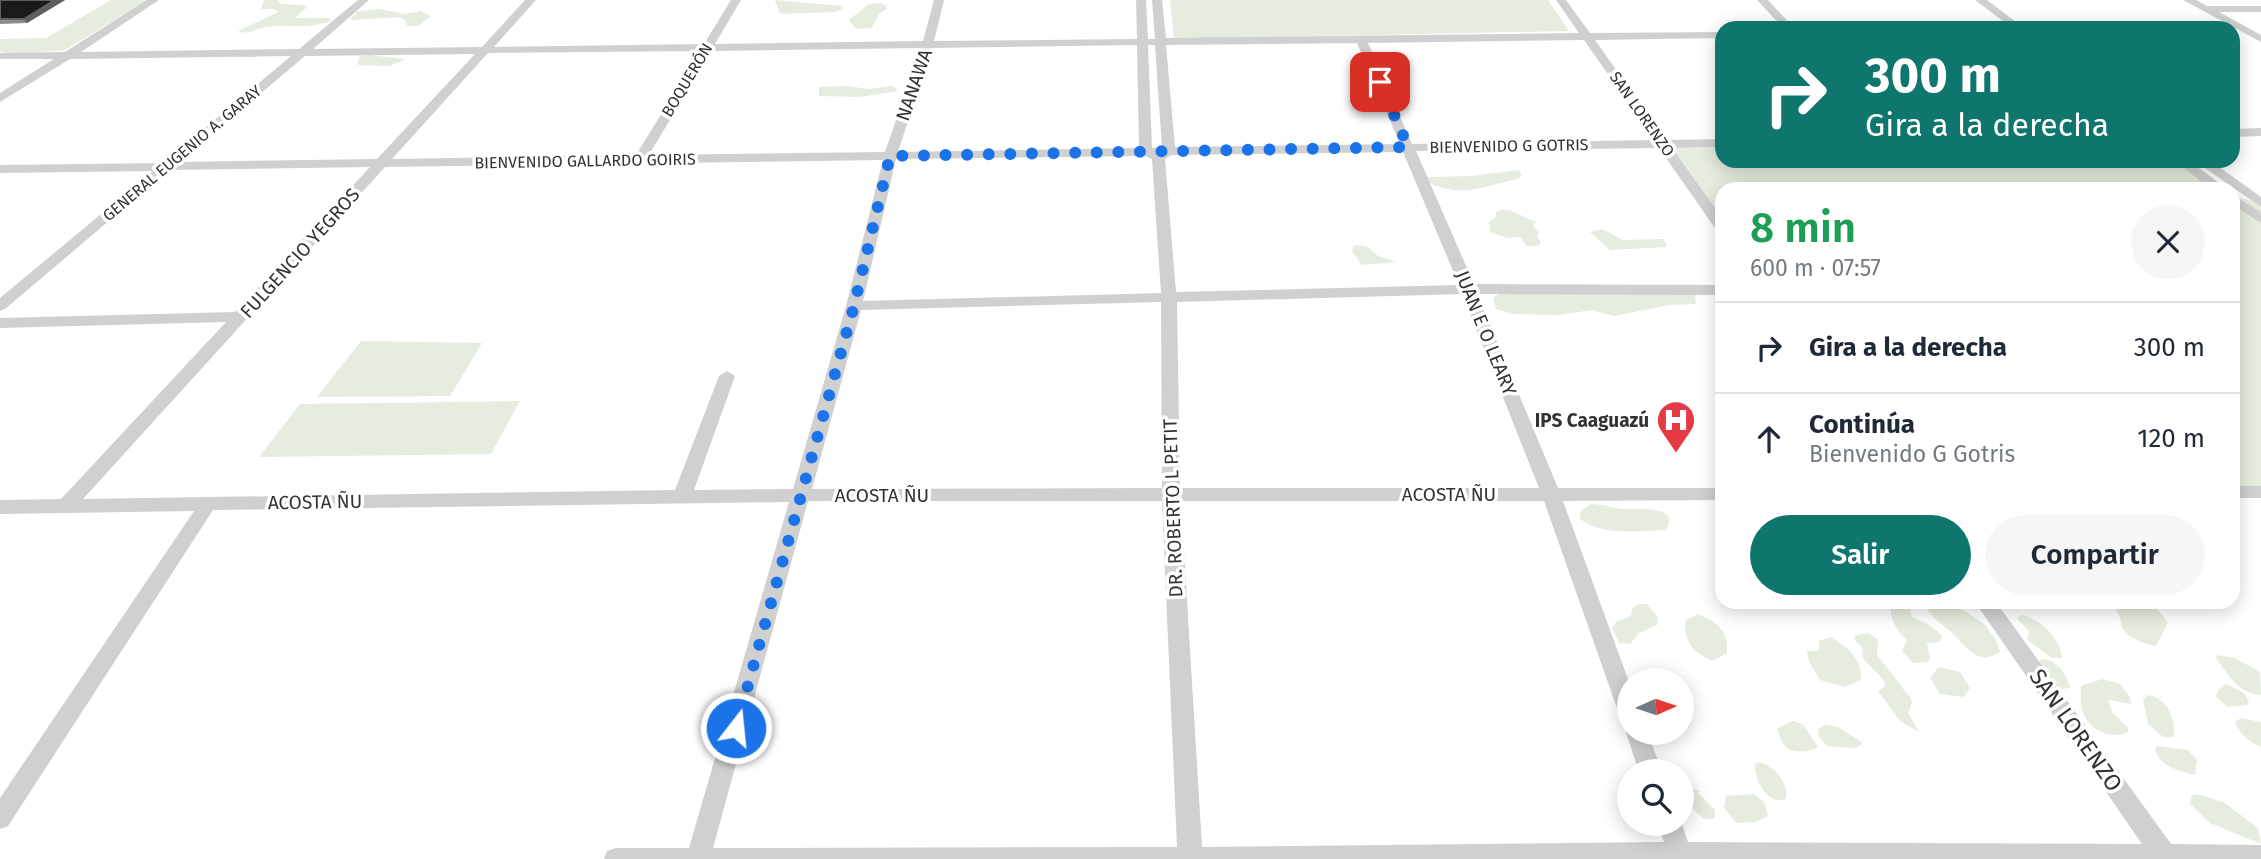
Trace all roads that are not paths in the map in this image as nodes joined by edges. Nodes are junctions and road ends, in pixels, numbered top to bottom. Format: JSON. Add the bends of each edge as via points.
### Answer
{"nodes":[{"id":1,"x":154,"y":0,"type":"edge"},
{"id":2,"x":364,"y":0,"type":"edge"},
{"id":3,"x":531,"y":0,"type":"edge"},
{"id":4,"x":736,"y":0,"type":"edge"},
{"id":5,"x":939,"y":0,"type":"edge"},
{"id":6,"x":1141,"y":0,"type":"edge"},
{"id":7,"x":1157,"y":0,"type":"edge"},
{"id":8,"x":1561,"y":0,"type":"edge"},
{"id":9,"x":1762,"y":0,"type":"edge"},
{"id":10,"x":1964,"y":0,"type":"edge"},
{"id":11,"x":1980,"y":0,"type":"edge"},
{"id":12,"x":2188,"y":0,"type":"edge"},
{"id":13,"x":2203,"y":9,"type":"junction"},
{"id":14,"x":2261,"y":9,"type":"edge"},
{"id":15,"x":1782,"y":21,"type":"edge"},
{"id":16,"x":1992,"y":21,"type":"edge"},
{"id":17,"x":2009,"y":21,"type":"edge"},
{"id":18,"x":2226,"y":21,"type":"edge"},
{"id":19,"x":2240,"y":28,"type":"edge"},
{"id":20,"x":1715,"y":34,"type":"edge"},
{"id":21,"x":1586,"y":35,"type":"junction"},
{"id":22,"x":1361,"y":39,"type":"junction"},
{"id":23,"x":2261,"y":39,"type":"edge"},
{"id":24,"x":1143,"y":42,"type":"junction"},
{"id":25,"x":1160,"y":42,"type":"junction"},
{"id":26,"x":928,"y":46,"type":"junction"},
{"id":27,"x":705,"y":49,"type":"junction"},
{"id":28,"x":484,"y":52,"type":"junction"},
{"id":29,"x":300,"y":54,"type":"junction"},
{"id":30,"x":0,"y":56,"type":"edge"},
{"id":31,"x":66,"y":56,"type":"junction"},
{"id":32,"x":0,"y":98,"type":"edge"},
{"id":33,"x":2261,"y":132,"type":"edge"},
{"id":34,"x":2240,"y":133,"type":"edge"},
{"id":35,"x":1715,"y":143,"type":"edge"},
{"id":36,"x":1662,"y":144,"type":"junction"},
{"id":37,"x":1408,"y":147,"type":"junction"},
{"id":38,"x":1158,"y":153,"type":"junction"},
{"id":39,"x":890,"y":156,"type":"junction"},
{"id":40,"x":639,"y":161,"type":"junction"},
{"id":41,"x":383,"y":163,"type":"junction"},
{"id":42,"x":166,"y":166,"type":"junction"},
{"id":43,"x":2192,"y":168,"type":"edge"},
{"id":44,"x":2212,"y":168,"type":"edge"},
{"id":45,"x":0,"y":169,"type":"edge"},
{"id":46,"x":2210,"y":182,"type":"edge"},
{"id":47,"x":2232,"y":182,"type":"edge"},
{"id":48,"x":2240,"y":188,"type":"edge"},
{"id":49,"x":2261,"y":203,"type":"edge"},
{"id":50,"x":2240,"y":204,"type":"edge"},
{"id":51,"x":1715,"y":218,"type":"edge"},
{"id":52,"x":2261,"y":219,"type":"edge"},
{"id":53,"x":1468,"y":289,"type":"junction"},
{"id":54,"x":1715,"y":290,"type":"edge"},
{"id":55,"x":1169,"y":297,"type":"junction"},
{"id":56,"x":0,"y":306,"type":"edge"},
{"id":57,"x":854,"y":306,"type":"junction"},
{"id":58,"x":242,"y":317,"type":"junction"},
{"id":59,"x":0,"y":323,"type":"edge"},
{"id":60,"x":727,"y":376,"type":"dead end"},
{"id":61,"x":2240,"y":492,"type":"edge"},
{"id":62,"x":2261,"y":492,"type":"edge"},
{"id":63,"x":1551,"y":494,"type":"junction"},
{"id":64,"x":1715,"y":494,"type":"edge"},
{"id":65,"x":802,"y":495,"type":"junction"},
{"id":66,"x":1171,"y":495,"type":"junction"},
{"id":67,"x":682,"y":497,"type":"junction"},
{"id":68,"x":208,"y":504,"type":"junction"},
{"id":69,"x":67,"y":505,"type":"junction"},
{"id":70,"x":0,"y":507,"type":"edge"},
{"id":71,"x":1990,"y":609,"type":"edge"},
{"id":72,"x":1617,"y":678,"type":"edge"},
{"id":73,"x":0,"y":818,"type":"edge"},
{"id":74,"x":1674,"y":836,"type":"edge"},
{"id":75,"x":1681,"y":856,"type":"edge"},
{"id":76,"x":2261,"y":856,"type":"edge"},
{"id":77,"x":2166,"y":857,"type":"edge"},
{"id":78,"x":699,"y":858,"type":"edge"},
{"id":79,"x":616,"y":859,"type":"edge"},
{"id":80,"x":1190,"y":859,"type":"edge"}],
"edges":[{"from":1,"to":31,"type":"street"},
{"from":2,"to":29,"type":"street","name":"GENERAL EUGENIO A. GARAY"},
{"from":3,"to":28,"type":"street","name":"FULGENCIO YEGROS"},
{"from":4,"to":27,"type":"street","name":"BOQUERÓN"},
{"from":5,"to":26,"type":"street","name":"NANAWA"},
{"from":6,"to":24,"type":"street","name":"DR. ROBERTO L PETIT"},
{"from":7,"to":25,"type":"street","name":"DR. ROBERTO L PETIT"},
{"from":8,"to":21,"type":"street","name":"SAN LORENZO"},
{"from":9,"to":15,"type":"street"},
{"from":10,"to":16,"type":"street"},
{"from":11,"to":17,"type":"street"},
{"from":12,"to":13,"type":"street"},
{"from":13,"to":14,"type":"street"},
{"from":13,"to":18,"type":"street"},
{"from":19,"to":23,"type":"street"},
{"from":20,"to":21,"type":"street"},
{"from":21,"to":22,"type":"street"},
{"from":21,"to":36,"type":"street","name":"SAN LORENZO"},
{"from":22,"to":25,"type":"street"},
{"from":22,"to":37,"type":"street","name":"JUAN E O LEARY"},
{"from":24,"to":25,"type":"street"},
{"from":24,"to":26,"type":"street"},
{"from":24,"to":38,"type":"street","name":"DR. ROBERTO L PETIT"},
{"from":25,"to":38,"type":"street","name":"DR. ROBERTO L PETIT"},
{"from":26,"to":27,"type":"street"},
{"from":26,"to":39,"type":"street","name":"NANAWA"},
{"from":27,"to":28,"type":"street"},
{"from":27,"to":40,"type":"street","name":"BOQUERÓN"},
{"from":28,"to":29,"type":"street"},
{"from":28,"to":41,"type":"street","name":"FULGENCIO YEGROS"},
{"from":29,"to":31,"type":"street"},
{"from":29,"to":42,"type":"street","name":"GENERAL EUGENIO A. GARAY"},
{"from":30,"to":31,"type":"street"},
{"from":31,"to":32,"type":"street"},
{"from":33,"to":34,"type":"street"},
{"from":35,"to":36,"type":"street","name":"BIENVENIDO G GOTRIS"},
{"from":36,"to":37,"type":"street","name":"BIENVENIDO G GOTRIS"},
{"from":36,"to":51,"type":"street","name":"SAN LORENZO"},
{"from":37,"to":38,"type":"street","name":"BIENVENIDO G GOTRIS"},
{"from":37,"to":53,"type":"street","name":"JUAN E O LEARY"},
{"from":38,"to":39,"type":"street","name":"BIENVENIDO GALLARDO GOIRIS"},
{"from":38,"to":55,"type":"street","name":"DR. ROBERTO L PETIT"},
{"from":39,"to":40,"type":"street","name":"BIENVENIDO GALLARDO GOIRIS"},
{"from":39,"to":57,"type":"street","name":"NANAWA"},
{"from":40,"to":41,"type":"street","name":"BIENVENIDO GALLARDO GOIRIS"},
{"from":41,"to":42,"type":"street","name":"BIENVENIDO GALLARDO GOIRIS"},
{"from":41,"to":58,"type":"street","name":"FULGENCIO YEGROS"},
{"from":42,"to":45,"type":"street","name":"BIENVENIDO GALLARDO GOIRIS"},
{"from":42,"to":56,"type":"street","name":"GENERAL EUGENIO A. GARAY"},
{"from":43,"to":46,"type":"street"},
{"from":44,"to":47,"type":"street"},
{"from":48,"to":49,"type":"street"},
{"from":50,"to":52,"type":"street"},
{"from":53,"to":54,"type":"street"},
{"from":53,"to":55,"type":"street"},
{"from":53,"to":63,"type":"street","name":"JUAN E O LEARY"},
{"from":55,"to":57,"type":"street"},
{"from":55,"to":66,"type":"street","name":"DR. ROBERTO L PETIT"},
{"from":57,"to":65,"type":"street","name":"NANAWA"},
{"from":58,"to":59,"type":"street"},
{"from":58,"to":69,"type":"street","name":"FULGENCIO YEGROS"},
{"from":60,"to":67,"type":"street"},
{"from":61,"to":62,"type":"street"},
{"from":63,"to":64,"type":"street","name":"ACOSTA ÑU"},
{"from":63,"to":66,"type":"street","name":"ACOSTA ÑU"},
{"from":63,"to":72,"type":"street","name":"JUAN E O LEARY"},
{"from":65,"to":66,"type":"street","name":"ACOSTA ÑU"},
{"from":65,"to":67,"type":"street","name":"ACOSTA ÑU"},
{"from":65,"to":78,"type":"street","name":"NANAWA"},
{"from":66,"to":80,"type":"street","name":"DR. ROBERTO L PETIT"},
{"from":67,"to":68,"type":"street","name":"ACOSTA ÑU"},
{"from":68,"to":69,"type":"street","name":"ACOSTA ÑU"},
{"from":68,"to":73,"type":"street"},
{"from":69,"to":70,"type":"street","name":"ACOSTA ÑU"},
{"from":71,"to":77,"type":"street","name":"SAN LORENZO"},
{"from":74,"to":75,"type":"street"},
{"from":75,"to":77,"type":"street"},
{"from":75,"to":80,"type":"street"},
{"from":76,"to":77,"type":"street"},
{"from":78,"to":79,"type":"street"},
{"from":78,"to":80,"type":"street"}]}
